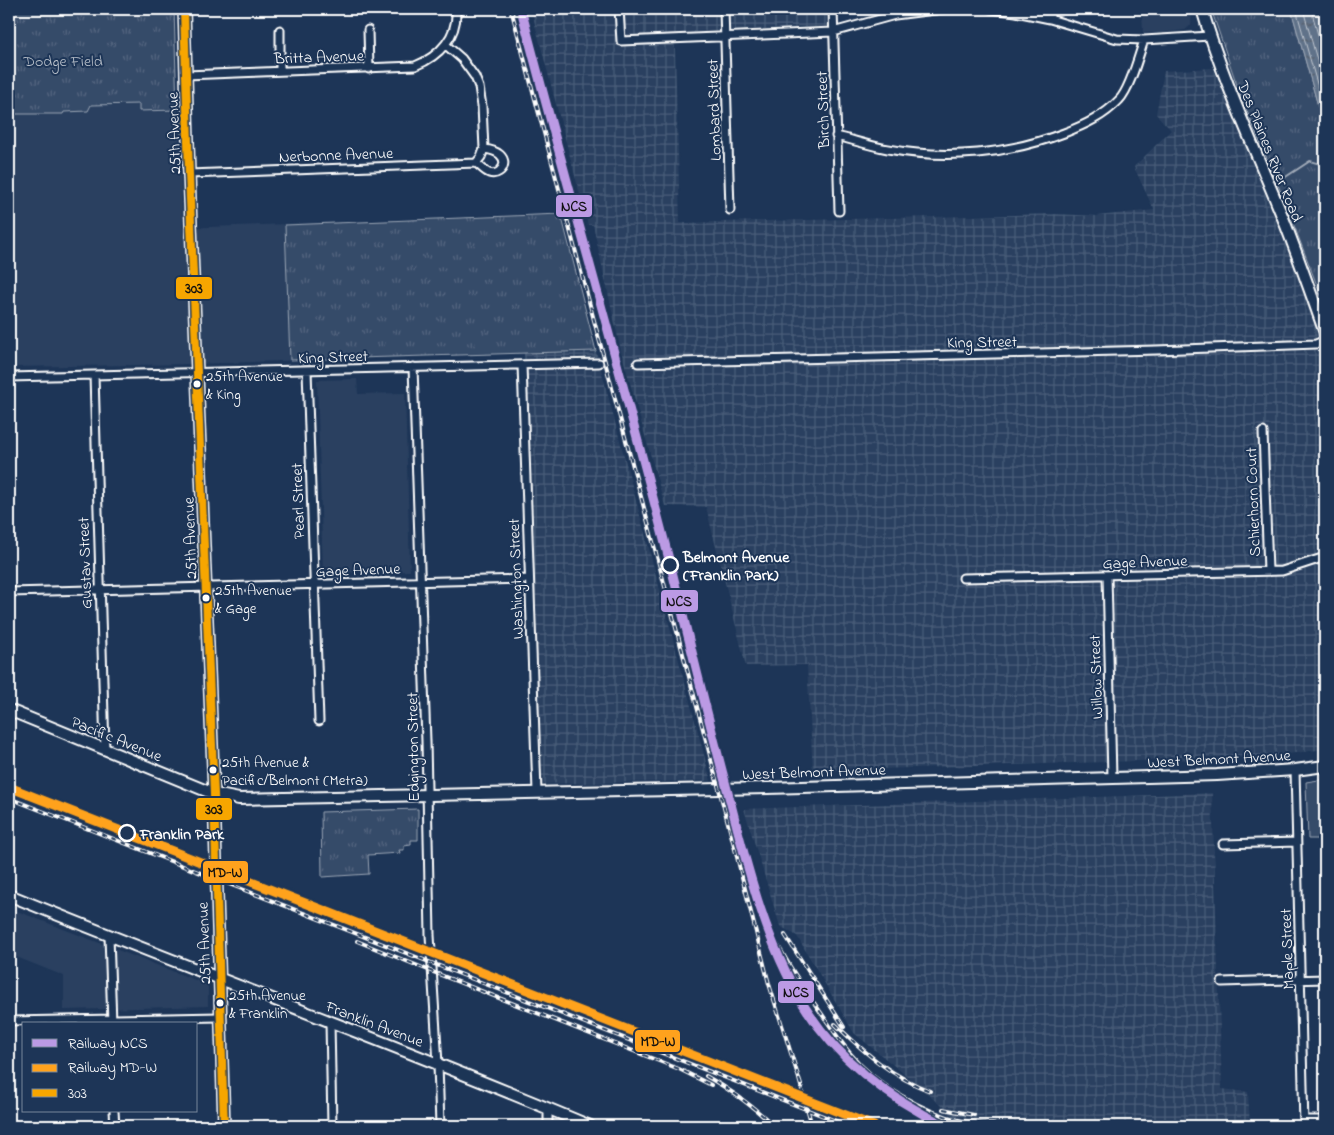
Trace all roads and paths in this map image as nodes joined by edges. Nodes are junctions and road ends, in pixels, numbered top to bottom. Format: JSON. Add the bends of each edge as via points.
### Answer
{"nodes":[{"id":1,"x":184,"y":9,"type":"edge"},
{"id":2,"x":456,"y":9,"type":"edge"},
{"id":3,"x":619,"y":9,"type":"edge"},
{"id":4,"x":724,"y":9,"type":"edge"},
{"id":5,"x":833,"y":9,"type":"edge"},
{"id":6,"x":943,"y":9,"type":"edge"},
{"id":7,"x":991,"y":9,"type":"edge"},
{"id":8,"x":1050,"y":9,"type":"edge"},
{"id":9,"x":1202,"y":9,"type":"edge"},
{"id":10,"x":1050,"y":19,"type":"junction"},
{"id":11,"x":280,"y":30,"type":"dead end"},
{"id":12,"x":368,"y":30,"type":"dead end"},
{"id":13,"x":833,"y":32,"type":"junction"},
{"id":14,"x":1210,"y":36,"type":"junction"},
{"id":15,"x":725,"y":37,"type":"junction"},
{"id":16,"x":1144,"y":40,"type":"junction"},
{"id":17,"x":446,"y":45,"type":"junction"},
{"id":18,"x":370,"y":68,"type":"junction"},
{"id":19,"x":280,"y":72,"type":"junction"},
{"id":20,"x":186,"y":75,"type":"junction"},
{"id":21,"x":836,"y":136,"type":"junction"},
{"id":22,"x":484,"y":149,"type":"junction"},
{"id":23,"x":479,"y":160,"type":"junction"},
{"id":24,"x":189,"y":174,"type":"junction"},
{"id":25,"x":730,"y":210,"type":"dead end"},
{"id":26,"x":839,"y":211,"type":"dead end"},
{"id":27,"x":1325,"y":332,"type":"edge"},
{"id":28,"x":1325,"y":340,"type":"edge"},
{"id":29,"x":598,"y":363,"type":"dead end"},
{"id":30,"x":638,"y":363,"type":"dead end"},
{"id":31,"x":522,"y":365,"type":"junction"},
{"id":32,"x":413,"y":367,"type":"junction"},
{"id":33,"x":307,"y":370,"type":"junction"},
{"id":34,"x":198,"y":372,"type":"junction"},
{"id":35,"x":94,"y":375,"type":"junction"},
{"id":36,"x":9,"y":377,"type":"edge"},
{"id":37,"x":1263,"y":432,"type":"dead end"},
{"id":38,"x":1325,"y":557,"type":"edge"},
{"id":39,"x":1268,"y":571,"type":"junction"},
{"id":40,"x":1107,"y":575,"type":"junction"},
{"id":41,"x":964,"y":578,"type":"dead end"},
{"id":42,"x":529,"y":579,"type":"junction"},
{"id":43,"x":420,"y":581,"type":"junction"},
{"id":44,"x":314,"y":584,"type":"junction"},
{"id":45,"x":206,"y":587,"type":"junction"},
{"id":46,"x":99,"y":590,"type":"junction"},
{"id":47,"x":9,"y":592,"type":"edge"},
{"id":48,"x":9,"y":710,"type":"edge"},
{"id":49,"x":319,"y":721,"type":"dead end"},
{"id":50,"x":105,"y":750,"type":"junction"},
{"id":51,"x":1325,"y":766,"type":"edge"},
{"id":52,"x":1294,"y":770,"type":"junction"},
{"id":53,"x":1112,"y":777,"type":"junction"},
{"id":54,"x":537,"y":792,"type":"junction"},
{"id":55,"x":214,"y":794,"type":"junction"},
{"id":56,"x":426,"y":796,"type":"junction"},
{"id":57,"x":1296,"y":842,"type":"junction"},
{"id":58,"x":1224,"y":844,"type":"dead end"},
{"id":59,"x":9,"y":895,"type":"edge"},
{"id":60,"x":109,"y":936,"type":"junction"},
{"id":61,"x":219,"y":978,"type":"junction"},
{"id":62,"x":1300,"y":980,"type":"junction"},
{"id":63,"x":1325,"y":980,"type":"edge"},
{"id":64,"x":1222,"y":982,"type":"dead end"},
{"id":65,"x":220,"y":1017,"type":"junction"},
{"id":66,"x":9,"y":1021,"type":"edge"},
{"id":67,"x":112,"y":1021,"type":"edge"},
{"id":68,"x":330,"y":1022,"type":"junction"},
{"id":69,"x":438,"y":1064,"type":"junction"},
{"id":70,"x":548,"y":1108,"type":"junction"},
{"id":71,"x":114,"y":1112,"type":"edge"},
{"id":72,"x":1325,"y":1120,"type":"edge"},
{"id":73,"x":1304,"y":1123,"type":"edge"},
{"id":74,"x":115,"y":1126,"type":"edge"},
{"id":75,"x":224,"y":1126,"type":"edge"},
{"id":76,"x":332,"y":1126,"type":"edge"},
{"id":77,"x":440,"y":1126,"type":"edge"},
{"id":78,"x":548,"y":1126,"type":"edge"},
{"id":79,"x":590,"y":1126,"type":"edge"}],
"edges":[{"from":1,"to":20,"type":"main road","name":"25th Avenue"},
{"from":2,"to":17,"type":"street","via":[[454,27]]},
{"from":3,"to":15,"type":"street","via":[[621,41]]},
{"from":4,"to":15,"type":"street","name":"Lombard Street"},
{"from":5,"to":13,"type":"street","name":"Birch Street"},
{"from":6,"to":13,"type":"street","via":[[895,15]]},
{"from":7,"to":10,"type":"street"},
{"from":8,"to":10,"type":"street"},
{"from":9,"to":14,"type":"main road","name":"Des Plaines River Road"},
{"from":10,"to":16,"type":"street","via":[[1117,39]]},
{"from":11,"to":19,"type":"street"},
{"from":12,"to":18,"type":"street"},
{"from":13,"to":15,"type":"street"},
{"from":13,"to":21,"type":"street","name":"Birch Street"},
{"from":14,"to":16,"type":"street"},
{"from":14,"to":27,"type":"main road","name":"Des Plaines River Road"},
{"from":15,"to":25,"type":"street","name":"Lombard Street"},
{"from":16,"to":21,"type":"street","via":[[1121,99],[1085,125],[1050,138],[966,155],[888,149]]},
{"from":17,"to":18,"type":"street","name":"Britta Avenue","via":[[432,58],[415,66]]},
{"from":17,"to":22,"type":"street","via":[[462,59],[479,87]]},
{"from":18,"to":19,"type":"street","name":"Britta Avenue"},
{"from":19,"to":20,"type":"street","name":"Britta Avenue"},
{"from":20,"to":24,"type":"main road","name":"25th Avenue"},
{"from":21,"to":26,"type":"street","name":"Birch Street"},
{"from":22,"to":23,"type":"street"},
{"from":22,"to":23,"type":"street","via":[[497,151],[504,160],[504,166],[494,174],[488,173]]},
{"from":23,"to":24,"type":"street","name":"Nerbonne Avenue"},
{"from":24,"to":34,"type":"main road","name":"25th Avenue"},
{"from":28,"to":30,"type":"street","name":"King Street","via":[[1316,344],[1156,350]]},
{"from":29,"to":31,"type":"street","name":"King Street"},
{"from":31,"to":32,"type":"street","name":"King Street"},
{"from":31,"to":42,"type":"street","name":"Washington Street"},
{"from":32,"to":33,"type":"street","name":"King Street"},
{"from":32,"to":43,"type":"street","name":"Edgington Street"},
{"from":33,"to":34,"type":"street","name":"King Street"},
{"from":33,"to":44,"type":"street","name":"Pearl Street"},
{"from":34,"to":35,"type":"street","name":"King Street"},
{"from":34,"to":45,"type":"main road","name":"25th Avenue"},
{"from":35,"to":36,"type":"street","name":"King Street"},
{"from":35,"to":46,"type":"street","name":"Gustav Street"},
{"from":37,"to":39,"type":"street","name":"Schierhorn Court"},
{"from":38,"to":39,"type":"street","name":"Gage Avenue","via":[[1290,569]]},
{"from":39,"to":40,"type":"street","name":"Gage Avenue"},
{"from":40,"to":41,"type":"street","name":"Gage Avenue"},
{"from":40,"to":53,"type":"street","name":"Willow Street"},
{"from":42,"to":43,"type":"street","name":"Gage Avenue"},
{"from":42,"to":54,"type":"street","name":"Washington Street"},
{"from":43,"to":44,"type":"street","name":"Gage Avenue"},
{"from":43,"to":56,"type":"street","name":"Edgington Street"},
{"from":44,"to":45,"type":"street","name":"Gage Avenue"},
{"from":44,"to":49,"type":"street","name":"Pearl Street"},
{"from":45,"to":46,"type":"street","name":"Gage Avenue"},
{"from":45,"to":55,"type":"main road","name":"25th Avenue"},
{"from":46,"to":47,"type":"street","name":"Gage Avenue"},
{"from":46,"to":50,"type":"street","name":"Gustav Street"},
{"from":48,"to":50,"type":"main road","name":"Pacific Avenue"},
{"from":50,"to":55,"type":"main road","name":"Pacific Avenue"},
{"from":51,"to":52,"type":"main road","name":"West Belmont Avenue"},
{"from":52,"to":53,"type":"main road","name":"West Belmont Avenue"},
{"from":52,"to":57,"type":"street","name":"Maple Street"},
{"from":53,"to":54,"type":"main road","name":"West Belmont Avenue"},
{"from":54,"to":56,"type":"main road","name":"West Belmont Avenue"},
{"from":55,"to":56,"type":"main road","name":"West Belmont Avenue","via":[[239,798]]},
{"from":55,"to":61,"type":"main road","name":"25th Avenue"},
{"from":56,"to":69,"type":"street","name":"Edgington Street"},
{"from":57,"to":58,"type":"street"},
{"from":57,"to":62,"type":"street","name":"Maple Street"},
{"from":59,"to":60,"type":"main road","name":"Franklin Avenue"},
{"from":60,"to":61,"type":"main road","name":"Franklin Avenue"},
{"from":60,"to":67,"type":"street"},
{"from":61,"to":65,"type":"main road","name":"25th Avenue"},
{"from":61,"to":68,"type":"main road","name":"Franklin Avenue"},
{"from":62,"to":63,"type":"street"},
{"from":62,"to":64,"type":"street"},
{"from":62,"to":73,"type":"street","name":"Maple Street"},
{"from":65,"to":67,"type":"street"},
{"from":65,"to":75,"type":"main road","name":"25th Avenue"},
{"from":66,"to":67,"type":"street"},
{"from":68,"to":69,"type":"main road","name":"Franklin Avenue"},
{"from":68,"to":76,"type":"street"},
{"from":69,"to":70,"type":"main road","name":"Franklin Avenue"},
{"from":69,"to":77,"type":"street","name":"Edgington Street"},
{"from":70,"to":78,"type":"street"},
{"from":70,"to":79,"type":"main road","name":"Franklin Avenue"},
{"from":71,"to":74,"type":"street"},
{"from":72,"to":73,"type":"street"}]}
